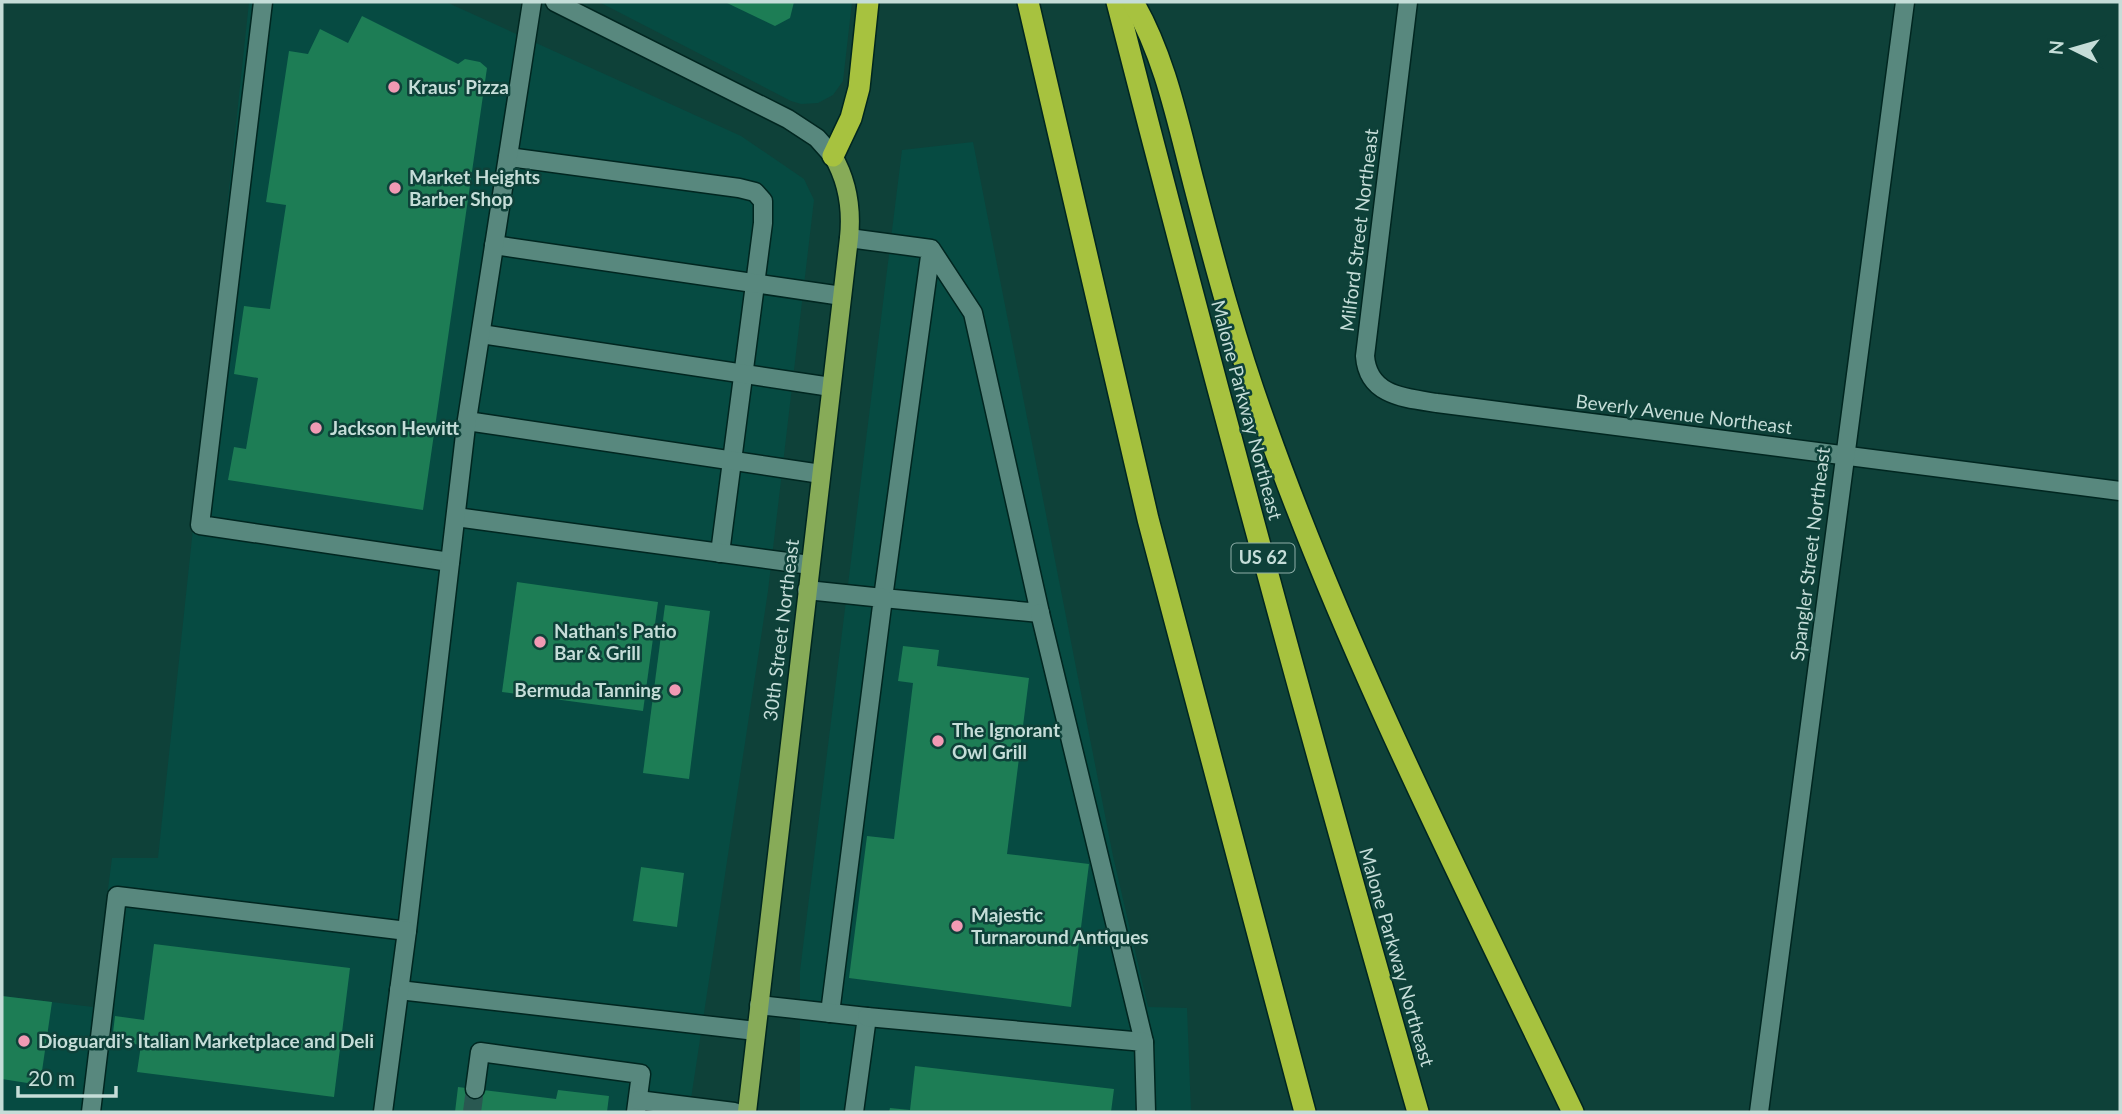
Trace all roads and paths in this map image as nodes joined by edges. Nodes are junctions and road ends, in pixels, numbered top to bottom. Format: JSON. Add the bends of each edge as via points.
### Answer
{"nodes":[{"id":1,"x":264,"y":2,"type":"edge"},
{"id":2,"x":532,"y":2,"type":"edge"},
{"id":3,"x":555,"y":2,"type":"edge"},
{"id":4,"x":868,"y":2,"type":"edge"},
{"id":5,"x":1028,"y":2,"type":"edge"},
{"id":6,"x":1116,"y":2,"type":"edge"},
{"id":7,"x":1133,"y":2,"type":"edge"},
{"id":8,"x":1408,"y":2,"type":"edge"},
{"id":9,"x":1905,"y":2,"type":"edge"},
{"id":10,"x":833,"y":156,"type":"junction"},
{"id":11,"x":508,"y":157,"type":"junction"},
{"id":12,"x":849,"y":238,"type":"junction"},
{"id":13,"x":494,"y":245,"type":"junction"},
{"id":14,"x":931,"y":249,"type":"junction"},
{"id":15,"x":755,"y":284,"type":"junction"},
{"id":16,"x":842,"y":296,"type":"junction"},
{"id":17,"x":481,"y":334,"type":"junction"},
{"id":18,"x":743,"y":374,"type":"junction"},
{"id":19,"x":1372,"y":382,"type":"joint"},
{"id":20,"x":831,"y":387,"type":"junction"},
{"id":21,"x":467,"y":421,"type":"junction"},
{"id":22,"x":1844,"y":456,"type":"junction"},
{"id":23,"x":732,"y":461,"type":"junction"},
{"id":24,"x":821,"y":474,"type":"junction"},
{"id":25,"x":2120,"y":491,"type":"edge"},
{"id":26,"x":456,"y":517,"type":"junction"},
{"id":27,"x":720,"y":553,"type":"junction"},
{"id":28,"x":450,"y":562,"type":"junction"},
{"id":29,"x":810,"y":565,"type":"junction"},
{"id":30,"x":807,"y":590,"type":"junction"},
{"id":31,"x":883,"y":598,"type":"junction"},
{"id":32,"x":1040,"y":613,"type":"junction"},
{"id":33,"x":407,"y":931,"type":"junction"},
{"id":34,"x":399,"y":990,"type":"junction"},
{"id":35,"x":759,"y":1005,"type":"junction"},
{"id":36,"x":830,"y":1013,"type":"junction"},
{"id":37,"x":867,"y":1017,"type":"junction"},
{"id":38,"x":756,"y":1031,"type":"junction"},
{"id":39,"x":1144,"y":1042,"type":"junction"},
{"id":40,"x":475,"y":1089,"type":"tunnel mouth"},
{"id":41,"x":637,"y":1106,"type":"edge"},
{"id":42,"x":91,"y":1112,"type":"edge"},
{"id":43,"x":383,"y":1112,"type":"edge"},
{"id":44,"x":734,"y":1112,"type":"edge"},
{"id":45,"x":747,"y":1112,"type":"edge"},
{"id":46,"x":854,"y":1112,"type":"edge"},
{"id":47,"x":1146,"y":1112,"type":"edge"},
{"id":48,"x":1305,"y":1112,"type":"edge"},
{"id":49,"x":1418,"y":1112,"type":"edge"},
{"id":50,"x":1573,"y":1112,"type":"edge"},
{"id":51,"x":1759,"y":1112,"type":"edge"}],
"edges":[{"from":1,"to":28,"type":"street","via":[[200,525]]},
{"from":2,"to":11,"type":"street"},
{"from":3,"to":10,"type":"street","via":[[788,119],[817,138]]},
{"from":4,"to":10,"type":"highway","via":[[859,88]]},
{"from":5,"to":48,"type":"highway","via":[[1148,519]]},
{"from":6,"to":49,"type":"highway","name":"Malone Parkway Northeast","number":"US 62","via":[[1235,457]]},
{"from":7,"to":50,"type":"highway","via":[[1166,85],[1241,354],[1298,512],[1376,698]]},
{"from":8,"to":19,"type":"street","name":"Milford Street Northeast","via":[[1365,356]]},
{"from":9,"to":22,"type":"street","name":"Spangler Street Northeast"},
{"from":10,"to":12,"type":"main road","name":"30th Street Northeast","via":[[846,185]]},
{"from":11,"to":13,"type":"street"},
{"from":11,"to":15,"type":"street","via":[[752,191],[764,207]]},
{"from":12,"to":14,"type":"street"},
{"from":12,"to":16,"type":"main road","name":"30th Street Northeast"},
{"from":13,"to":15,"type":"street"},
{"from":13,"to":17,"type":"street"},
{"from":14,"to":31,"type":"street"},
{"from":14,"to":32,"type":"street","via":[[973,313]]},
{"from":15,"to":16,"type":"street"},
{"from":15,"to":18,"type":"street"},
{"from":16,"to":20,"type":"main road","name":"30th Street Northeast"},
{"from":17,"to":18,"type":"street"},
{"from":17,"to":21,"type":"street"},
{"from":18,"to":20,"type":"street"},
{"from":18,"to":23,"type":"street"},
{"from":19,"to":22,"type":"street","name":"Beverly Avenue Northeast","via":[[1396,396],[1437,403]]},
{"from":20,"to":24,"type":"main road","name":"30th Street Northeast"},
{"from":21,"to":23,"type":"street"},
{"from":21,"to":26,"type":"street"},
{"from":22,"to":25,"type":"street","name":"Beverly Avenue Northeast"},
{"from":22,"to":51,"type":"street","name":"Spangler Street Northeast"},
{"from":23,"to":24,"type":"street"},
{"from":23,"to":27,"type":"street"},
{"from":24,"to":29,"type":"main road","name":"30th Street Northeast"},
{"from":26,"to":27,"type":"street"},
{"from":26,"to":28,"type":"street"},
{"from":27,"to":29,"type":"street"},
{"from":28,"to":33,"type":"street"},
{"from":29,"to":30,"type":"main road","name":"30th Street Northeast"},
{"from":30,"to":31,"type":"street"},
{"from":30,"to":35,"type":"main road","name":"30th Street Northeast"},
{"from":31,"to":32,"type":"street"},
{"from":31,"to":36,"type":"street"},
{"from":32,"to":39,"type":"street"},
{"from":33,"to":34,"type":"street"},
{"from":33,"to":42,"type":"street","via":[[117,896]]},
{"from":34,"to":38,"type":"street"},
{"from":34,"to":43,"type":"street"},
{"from":35,"to":36,"type":"street"},
{"from":35,"to":38,"type":"main road","name":"30th Street Northeast"},
{"from":36,"to":37,"type":"street"},
{"from":37,"to":39,"type":"street"},
{"from":37,"to":46,"type":"street"},
{"from":38,"to":45,"type":"main road","name":"30th Street Northeast"},
{"from":39,"to":47,"type":"street"},
{"from":40,"to":41,"type":"street","via":[[480,1052],[641,1074]]},
{"from":41,"to":44,"type":"street"}]}
